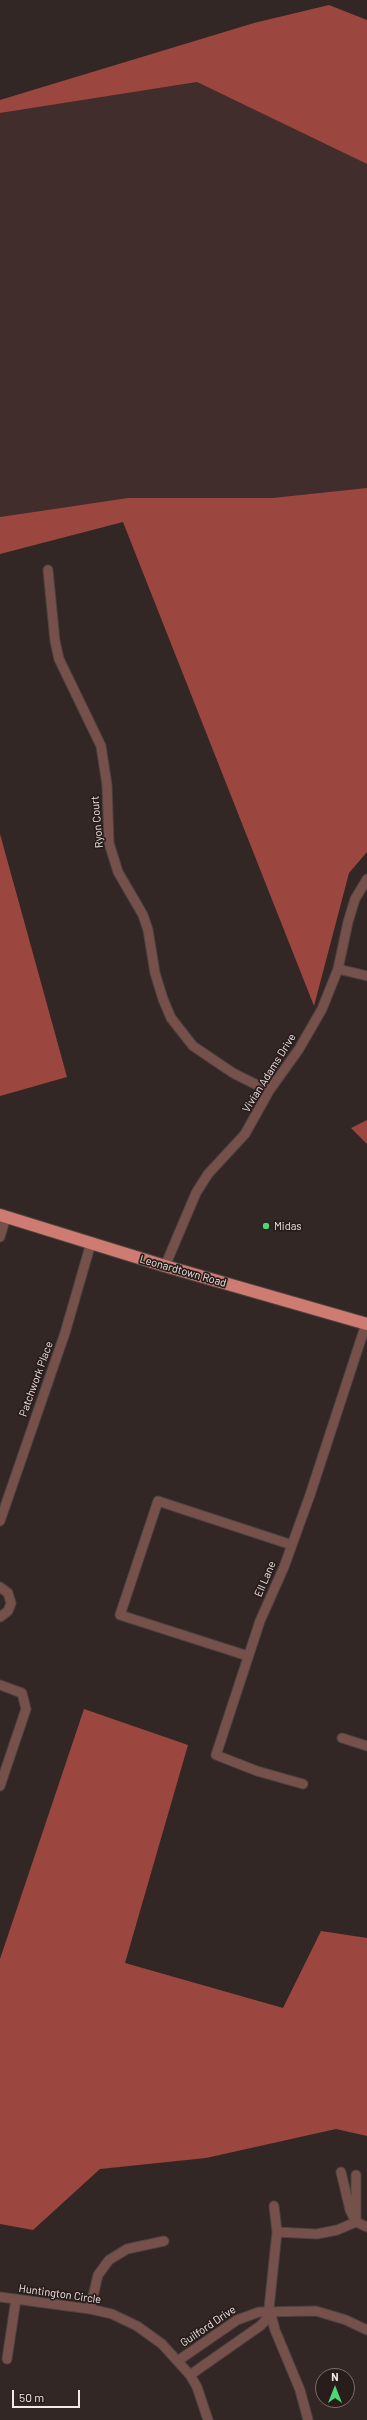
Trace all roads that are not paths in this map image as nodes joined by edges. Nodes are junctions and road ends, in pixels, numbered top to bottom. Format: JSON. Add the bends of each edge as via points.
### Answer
{"nodes":[{"id":1,"x":48,"y":570,"type":"dead end"},
{"id":2,"x":367,"y":880,"type":"edge"},
{"id":3,"x":338,"y":969,"type":"junction"},
{"id":4,"x":367,"y":976,"type":"edge"},
{"id":5,"x":270,"y":1091,"type":"junction"},
{"id":6,"x":3,"y":1216,"type":"edge"},
{"id":7,"x":0,"y":1237,"type":"edge"},
{"id":8,"x":91,"y":1243,"type":"junction"},
{"id":9,"x":165,"y":1266,"type":"junction"},
{"id":10,"x":367,"y":1324,"type":"edge"},
{"id":11,"x":0,"y":1521,"type":"edge"},
{"id":12,"x":292,"y":1545,"type":"junction"},
{"id":13,"x":0,"y":1587,"type":"edge"},
{"id":14,"x":0,"y":1616,"type":"edge"},
{"id":15,"x":248,"y":1656,"type":"junction"},
{"id":16,"x":0,"y":1685,"type":"edge"},
{"id":17,"x":342,"y":1738,"type":"dead end"},
{"id":18,"x":367,"y":1746,"type":"edge"},
{"id":19,"x":303,"y":1784,"type":"dead end"},
{"id":20,"x":0,"y":1786,"type":"edge"},
{"id":21,"x":341,"y":2172,"type":"dead end"},
{"id":22,"x":356,"y":2175,"type":"dead end"},
{"id":23,"x":274,"y":2206,"type":"dead end"},
{"id":24,"x":356,"y":2222,"type":"junction"},
{"id":25,"x":367,"y":2227,"type":"edge"},
{"id":26,"x":277,"y":2232,"type":"junction"},
{"id":27,"x":164,"y":2241,"type":"dead end"},
{"id":28,"x":0,"y":2297,"type":"edge"},
{"id":29,"x":16,"y":2299,"type":"junction"},
{"id":30,"x":90,"y":2309,"type":"junction"},
{"id":31,"x":270,"y":2311,"type":"junction"},
{"id":32,"x":367,"y":2330,"type":"edge"},
{"id":33,"x":7,"y":2359,"type":"dead end"},
{"id":34,"x":178,"y":2360,"type":"junction"},
{"id":35,"x":190,"y":2375,"type":"junction"},
{"id":36,"x":208,"y":2420,"type":"edge"},
{"id":37,"x":308,"y":2420,"type":"edge"}],
"edges":[{"from":1,"to":5,"type":"street","name":"Ryon Court","via":[[55,641],[60,659],[101,746],[107,785],[109,843],[118,872],[143,915],[163,999],[171,1018],[192,1046],[233,1073]]},
{"from":2,"to":3,"type":"street","name":"Vivian Adams Drive","via":[[355,899]]},
{"from":3,"to":4,"type":"street"},
{"from":3,"to":5,"type":"street","name":"Vivian Adams Drive","via":[[322,1010]]},
{"from":5,"to":9,"type":"street","name":"Vivian Adams Drive","via":[[245,1134],[208,1174],[196,1193]]},
{"from":6,"to":7,"type":"street"},
{"from":6,"to":8,"type":"highway","name":"Leonardtown Road"},
{"from":8,"to":9,"type":"highway","name":"Leonardtown Road"},
{"from":8,"to":11,"type":"street","name":"Patchwork Place","via":[[65,1333]]},
{"from":9,"to":10,"type":"highway","name":"Leonardtown Road"},
{"from":10,"to":12,"type":"street","name":"Ell Lane"},
{"from":12,"to":15,"type":"street","name":"Ell Lane"},
{"from":12,"to":15,"type":"street","via":[[158,1502],[120,1615]]},
{"from":13,"to":14,"type":"street","via":[[8,1593],[11,1603],[8,1611]]},
{"from":15,"to":19,"type":"street","name":"Ell Lane","via":[[216,1755],[257,1772]]},
{"from":16,"to":20,"type":"street","via":[[22,1694],[26,1709]]},
{"from":17,"to":18,"type":"street"},
{"from":21,"to":24,"type":"street","via":[[350,2210]]},
{"from":22,"to":24,"type":"street"},
{"from":23,"to":26,"type":"street"},
{"from":24,"to":25,"type":"street"},
{"from":24,"to":26,"type":"street","via":[[337,2230],[317,2234]]},
{"from":26,"to":31,"type":"street"},
{"from":27,"to":30,"type":"street","via":[[127,2249],[102,2265]]},
{"from":28,"to":29,"type":"street","name":"Huntington Circle"},
{"from":29,"to":30,"type":"street","name":"Huntington Circle"},
{"from":29,"to":33,"type":"street"},
{"from":30,"to":34,"type":"street","name":"Huntington Circle","via":[[112,2314],[137,2326],[162,2344]]},
{"from":31,"to":32,"type":"street","name":"Guilford Drive","via":[[307,2310],[324,2313],[353,2322]]},
{"from":31,"to":34,"type":"street","name":"Guilford Drive","via":[[242,2317]]},
{"from":31,"to":35,"type":"street","via":[[264,2323]]},
{"from":31,"to":37,"type":"street","via":[[275,2330],[300,2390]]},
{"from":34,"to":35,"type":"street","name":"Huntington Circle"},
{"from":35,"to":36,"type":"street","name":"Huntington Circle","via":[[199,2392]]}]}
